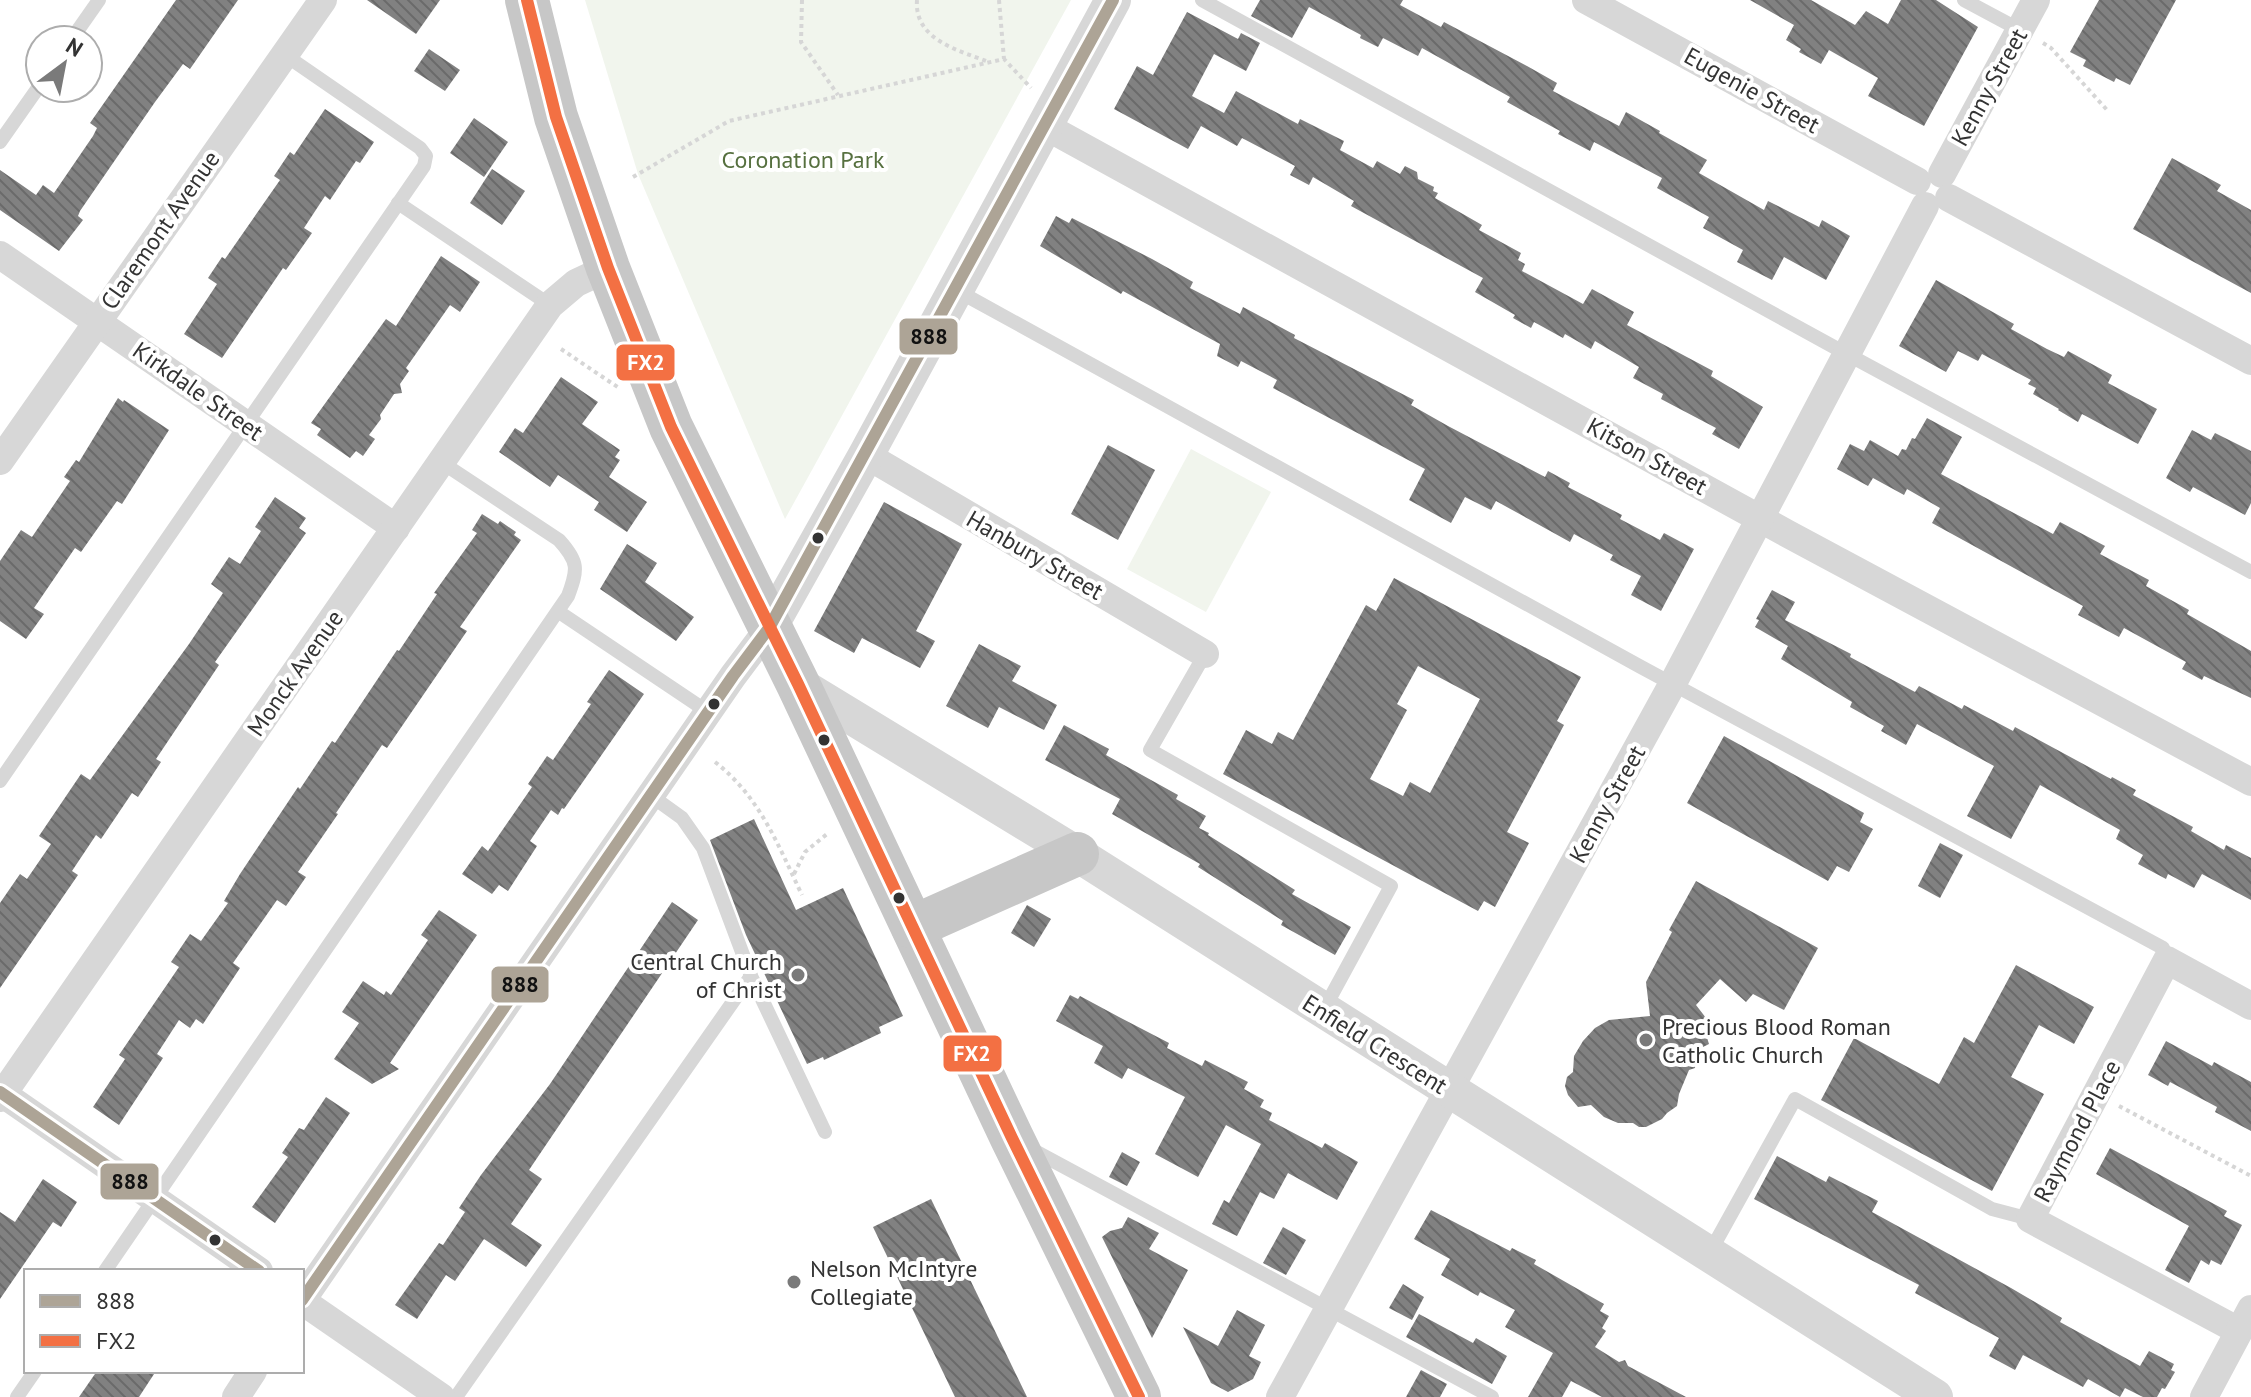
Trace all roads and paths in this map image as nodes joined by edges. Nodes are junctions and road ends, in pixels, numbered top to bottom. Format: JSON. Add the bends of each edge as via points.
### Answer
{"nodes":[{"id":1,"x":99,"y":0,"type":"edge"},
{"id":2,"x":323,"y":0,"type":"edge"},
{"id":3,"x":527,"y":0,"type":"edge"},
{"id":4,"x":802,"y":0,"type":"edge"},
{"id":5,"x":917,"y":0,"type":"edge"},
{"id":6,"x":999,"y":0,"type":"edge"},
{"id":7,"x":1113,"y":0,"type":"edge"},
{"id":8,"x":1202,"y":0,"type":"edge"},
{"id":9,"x":1586,"y":0,"type":"edge"},
{"id":10,"x":1964,"y":0,"type":"edge"},
{"id":11,"x":2036,"y":0,"type":"edge"},
{"id":12,"x":82,"y":24,"type":"edge"},
{"id":13,"x":2020,"y":30,"type":"junction"},
{"id":14,"x":2051,"y":48,"type":"dead end"},
{"id":15,"x":285,"y":55,"type":"junction"},
{"id":16,"x":1004,"y":59,"type":"junction"},
{"id":17,"x":988,"y":62,"type":"junction"},
{"id":18,"x":838,"y":95,"type":"junction"},
{"id":19,"x":27,"y":104,"type":"edge"},
{"id":20,"x":2108,"y":111,"type":"dead end"},
{"id":21,"x":1052,"y":114,"type":"junction"},
{"id":22,"x":0,"y":142,"type":"edge"},
{"id":23,"x":633,"y":177,"type":"dead end"},
{"id":24,"x":1933,"y":190,"type":"junction"},
{"id":25,"x":398,"y":203,"type":"junction"},
{"id":26,"x":0,"y":255,"type":"edge"},
{"id":27,"x":608,"y":268,"type":"junction"},
{"id":28,"x":956,"y":290,"type":"junction"},
{"id":29,"x":550,"y":305,"type":"junction"},
{"id":30,"x":96,"y":321,"type":"junction"},
{"id":31,"x":561,"y":349,"type":"dead end"},
{"id":32,"x":1845,"y":353,"type":"junction"},
{"id":33,"x":2251,"y":361,"type":"edge"},
{"id":34,"x":620,"y":388,"type":"dead end"},
{"id":35,"x":247,"y":425,"type":"junction"},
{"id":36,"x":866,"y":455,"type":"junction"},
{"id":37,"x":0,"y":461,"type":"edge"},
{"id":38,"x":441,"y":462,"type":"junction"},
{"id":39,"x":1758,"y":517,"type":"junction"},
{"id":40,"x":396,"y":528,"type":"junction"},
{"id":41,"x":2251,"y":572,"type":"edge"},
{"id":42,"x":559,"y":612,"type":"junction"},
{"id":43,"x":769,"y":628,"type":"junction"},
{"id":44,"x":1205,"y":654,"type":"joint"},
{"id":45,"x":1673,"y":683,"type":"junction"},
{"id":46,"x":798,"y":684,"type":"junction"},
{"id":47,"x":708,"y":712,"type":"junction"},
{"id":48,"x":715,"y":762,"type":"dead end"},
{"id":49,"x":0,"y":781,"type":"edge"},
{"id":50,"x":2251,"y":782,"type":"edge"},
{"id":51,"x":650,"y":795,"type":"junction"},
{"id":52,"x":827,"y":834,"type":"dead end"},
{"id":53,"x":1077,"y":854,"type":"junction"},
{"id":54,"x":793,"y":876,"type":"junction"},
{"id":55,"x":802,"y":895,"type":"dead end"},
{"id":56,"x":913,"y":927,"type":"junction"},
{"id":57,"x":2167,"y":960,"type":"junction"},
{"id":58,"x":751,"y":976,"type":"junction"},
{"id":59,"x":2251,"y":1006,"type":"edge"},
{"id":60,"x":1323,"y":1011,"type":"junction"},
{"id":61,"x":1450,"y":1091,"type":"junction"},
{"id":62,"x":2097,"y":1094,"type":"junction"},
{"id":63,"x":1,"y":1095,"type":"edge"},
{"id":64,"x":825,"y":1132,"type":"dead end"},
{"id":65,"x":1012,"y":1138,"type":"junction"},
{"id":66,"x":2251,"y":1176,"type":"edge"},
{"id":67,"x":155,"y":1199,"type":"junction"},
{"id":68,"x":2030,"y":1219,"type":"junction"},
{"id":69,"x":1708,"y":1255,"type":"junction"},
{"id":70,"x":106,"y":1269,"type":"edge"},
{"id":71,"x":256,"y":1269,"type":"edge"},
{"id":72,"x":304,"y":1297,"type":"edge"},
{"id":73,"x":304,"y":1301,"type":"edge"},
{"id":74,"x":1328,"y":1310,"type":"junction"},
{"id":75,"x":2245,"y":1320,"type":"edge"},
{"id":76,"x":1865,"y":1353,"type":"junction"},
{"id":77,"x":34,"y":1373,"type":"edge"},
{"id":78,"x":252,"y":1373,"type":"edge"},
{"id":79,"x":17,"y":1397,"type":"edge"},
{"id":80,"x":236,"y":1397,"type":"edge"},
{"id":81,"x":441,"y":1397,"type":"edge"},
{"id":82,"x":456,"y":1397,"type":"edge"},
{"id":83,"x":1139,"y":1397,"type":"edge"},
{"id":84,"x":1280,"y":1397,"type":"edge"},
{"id":85,"x":1492,"y":1397,"type":"edge"},
{"id":86,"x":1935,"y":1397,"type":"edge"},
{"id":87,"x":1956,"y":1397,"type":"edge"},
{"id":88,"x":2204,"y":1397,"type":"edge"}],
"edges":[{"from":1,"to":12,"type":"lane"},
{"from":2,"to":15,"type":"street","name":"Claremont Avenue"},
{"from":3,"to":27,"type":"highway","via":[[556,117]]},
{"from":4,"to":18,"type":"path","via":[[801,42]]},
{"from":5,"to":17,"type":"path","via":[[920,20],[938,42]]},
{"from":6,"to":16,"type":"path"},
{"from":7,"to":21,"type":"street"},
{"from":8,"to":32,"type":"lane"},
{"from":9,"to":24,"type":"street","name":"Eugenie Street"},
{"from":10,"to":13,"type":"lane"},
{"from":11,"to":13,"type":"street","name":"Kenny Street"},
{"from":13,"to":24,"type":"street","name":"Kenny Street"},
{"from":14,"to":20,"type":"path"},
{"from":15,"to":25,"type":"lane","via":[[420,148],[426,156],[424,166]]},
{"from":15,"to":30,"type":"street","name":"Claremont Avenue"},
{"from":16,"to":17,"type":"path"},
{"from":16,"to":21,"type":"path"},
{"from":17,"to":18,"type":"path"},
{"from":18,"to":23,"type":"path","via":[[729,121]]},
{"from":19,"to":22,"type":"lane"},
{"from":21,"to":28,"type":"street"},
{"from":21,"to":39,"type":"street","name":"Kitson Street"},
{"from":24,"to":32,"type":"street","name":"Kenny Street"},
{"from":24,"to":33,"type":"street","name":"Eugenie Street"},
{"from":25,"to":29,"type":"lane"},
{"from":25,"to":35,"type":"lane"},
{"from":26,"to":30,"type":"street","name":"Kirkdale Street"},
{"from":27,"to":29,"type":"street","name":"Monck Avenue","via":[[576,283]]},
{"from":27,"to":43,"type":"highway","via":[[671,427]]},
{"from":28,"to":36,"type":"street"},
{"from":28,"to":45,"type":"lane"},
{"from":29,"to":38,"type":"street","name":"Monck Avenue"},
{"from":30,"to":35,"type":"street","name":"Kirkdale Street"},
{"from":30,"to":37,"type":"street","name":"Claremont Avenue"},
{"from":31,"to":34,"type":"path"},
{"from":32,"to":39,"type":"street","name":"Kenny Street"},
{"from":32,"to":41,"type":"lane"},
{"from":35,"to":40,"type":"street","name":"Kirkdale Street"},
{"from":35,"to":49,"type":"lane"},
{"from":36,"to":43,"type":"street"},
{"from":36,"to":44,"type":"street","name":"Hanbury Street"},
{"from":38,"to":40,"type":"street","name":"Monck Avenue"},
{"from":38,"to":42,"type":"lane","via":[[572,554],[577,571]]},
{"from":39,"to":45,"type":"street","name":"Kenny Street"},
{"from":39,"to":50,"type":"street","name":"Kitson Street"},
{"from":40,"to":63,"type":"street","name":"Monck Avenue"},
{"from":42,"to":47,"type":"lane"},
{"from":42,"to":67,"type":"lane"},
{"from":43,"to":46,"type":"highway"},
{"from":43,"to":47,"type":"street"},
{"from":44,"to":60,"type":"lane","via":[[1150,750],[1391,886]]},
{"from":45,"to":57,"type":"lane","via":[[2163,948]]},
{"from":45,"to":61,"type":"street","name":"Kenny Street"},
{"from":46,"to":53,"type":"street","name":"Enfield Crescent"},
{"from":46,"to":56,"type":"highway"},
{"from":47,"to":51,"type":"street"},
{"from":48,"to":54,"type":"path","via":[[747,791]]},
{"from":51,"to":58,"type":"lane","via":[[682,818],[703,848]]},
{"from":51,"to":72,"type":"street"},
{"from":52,"to":54,"type":"path","via":[[805,852]]},
{"from":53,"to":56,"type":"highway"},
{"from":53,"to":60,"type":"street","name":"Enfield Crescent"},
{"from":54,"to":55,"type":"path"},
{"from":56,"to":65,"type":"highway"},
{"from":57,"to":59,"type":"street"},
{"from":57,"to":62,"type":"street","name":"Raymond Place"},
{"from":58,"to":64,"type":"lane"},
{"from":58,"to":82,"type":"lane"},
{"from":60,"to":61,"type":"street","name":"Enfield Crescent"},
{"from":61,"to":69,"type":"street","name":"Enfield Crescent"},
{"from":61,"to":74,"type":"street","name":"Kenny Street"},
{"from":62,"to":66,"type":"path"},
{"from":62,"to":68,"type":"street","name":"Raymond Place"},
{"from":63,"to":67,"type":"street"},
{"from":65,"to":74,"type":"lane"},
{"from":65,"to":83,"type":"highway"},
{"from":67,"to":70,"type":"lane"},
{"from":67,"to":71,"type":"street"},
{"from":68,"to":69,"type":"lane","via":[[1992,1209],[1795,1099]]},
{"from":68,"to":75,"type":"street","name":"Raymond Place"},
{"from":69,"to":76,"type":"street","name":"Enfield Crescent"},
{"from":73,"to":81,"type":"street"},
{"from":74,"to":84,"type":"street","name":"Kenny Street"},
{"from":74,"to":85,"type":"lane"},
{"from":75,"to":88,"type":"street"},
{"from":76,"to":86,"type":"street"},
{"from":76,"to":87,"type":"street","name":"Enfield Crescent"},
{"from":77,"to":79,"type":"lane"},
{"from":78,"to":80,"type":"street"}]}
